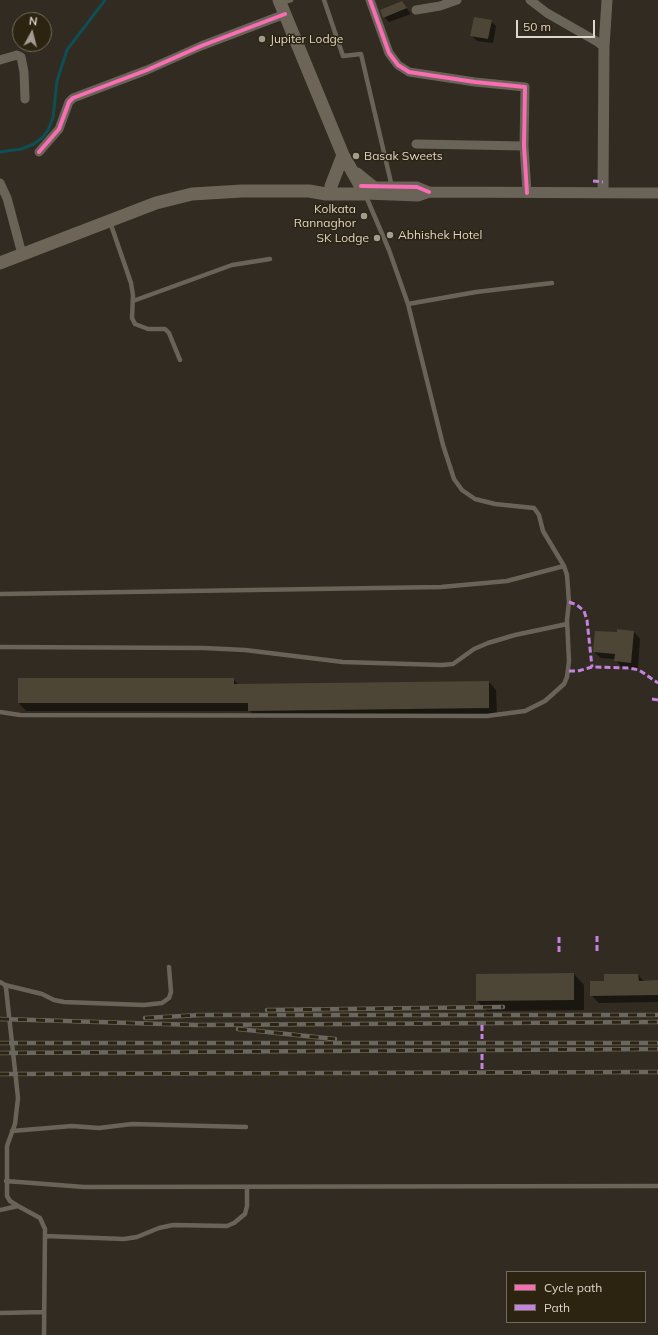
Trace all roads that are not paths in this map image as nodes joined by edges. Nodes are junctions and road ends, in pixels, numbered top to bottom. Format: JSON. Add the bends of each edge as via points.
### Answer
{"nodes":[{"id":1,"x":324,"y":0,"type":"edge"},
{"id":2,"x":370,"y":0,"type":"edge"},
{"id":3,"x":457,"y":0,"type":"edge"},
{"id":4,"x":530,"y":0,"type":"edge"},
{"id":5,"x":607,"y":0,"type":"edge"},
{"id":6,"x":284,"y":4,"type":"edge"},
{"id":7,"x":416,"y":10,"type":"dead end"},
{"id":8,"x":604,"y":47,"type":"junction"},
{"id":9,"x":0,"y":60,"type":"edge"},
{"id":10,"x":25,"y":99,"type":"dead end"},
{"id":11,"x":416,"y":144,"type":"dead end"},
{"id":12,"x":524,"y":146,"type":"junction"},
{"id":13,"x":39,"y":152,"type":"dead end"},
{"id":14,"x":343,"y":155,"type":"junction"},
{"id":15,"x":0,"y":183,"type":"edge"},
{"id":16,"x":331,"y":186,"type":"junction"},
{"id":17,"x":392,"y":187,"type":"junction"},
{"id":18,"x":367,"y":189,"type":"junction"},
{"id":19,"x":309,"y":191,"type":"junction"},
{"id":20,"x":429,"y":192,"type":"junction"},
{"id":21,"x":2,"y":193,"type":"edge"},
{"id":22,"x":527,"y":193,"type":"junction"},
{"id":23,"x":603,"y":193,"type":"junction"},
{"id":24,"x":658,"y":193,"type":"edge"},
{"id":25,"x":109,"y":221,"type":"junction"},
{"id":26,"x":22,"y":254,"type":"junction"},
{"id":27,"x":270,"y":259,"type":"dead end"},
{"id":28,"x":0,"y":263,"type":"edge"},
{"id":29,"x":552,"y":283,"type":"dead end"},
{"id":30,"x":133,"y":301,"type":"junction"},
{"id":31,"x":408,"y":304,"type":"junction"},
{"id":32,"x":180,"y":360,"type":"dead end"},
{"id":33,"x":564,"y":566,"type":"junction"},
{"id":34,"x":0,"y":594,"type":"edge"},
{"id":35,"x":567,"y":624,"type":"junction"},
{"id":36,"x":0,"y":647,"type":"edge"},
{"id":37,"x":0,"y":712,"type":"edge"},
{"id":38,"x":169,"y":967,"type":"dead end"},
{"id":39,"x":0,"y":982,"type":"edge"},
{"id":40,"x":5,"y":985,"type":"junction"},
{"id":41,"x":246,"y":1127,"type":"dead end"},
{"id":42,"x":12,"y":1131,"type":"junction"},
{"id":43,"x":6,"y":1181,"type":"junction"},
{"id":44,"x":658,"y":1186,"type":"edge"},
{"id":45,"x":247,"y":1188,"type":"junction"},
{"id":46,"x":18,"y":1206,"type":"junction"},
{"id":47,"x":0,"y":1210,"type":"edge"},
{"id":48,"x":45,"y":1236,"type":"junction"},
{"id":49,"x":44,"y":1312,"type":"junction"},
{"id":50,"x":0,"y":1313,"type":"edge"},
{"id":51,"x":44,"y":1335,"type":"edge"}],
"edges":[{"from":1,"to":17,"type":"lane","via":[[343,56],[361,54]]},
{"from":2,"to":12,"type":"street","via":[[389,53],[398,65],[409,72],[525,87]]},
{"from":3,"to":7,"type":"street"},
{"from":4,"to":8,"type":"street"},
{"from":5,"to":8,"type":"street"},
{"from":6,"to":13,"type":"street","via":[[201,46],[73,98],[69,102],[59,130]]},
{"from":6,"to":14,"type":"main road"},
{"from":8,"to":23,"type":"street"},
{"from":9,"to":10,"type":"street","via":[[21,57]]},
{"from":11,"to":12,"type":"street"},
{"from":12,"to":22,"type":"street"},
{"from":14,"to":16,"type":"main road"},
{"from":14,"to":18,"type":"main road"},
{"from":15,"to":21,"type":"street"},
{"from":16,"to":18,"type":"main road"},
{"from":16,"to":19,"type":"main road","via":[[318,186]]},
{"from":17,"to":18,"type":"street"},
{"from":17,"to":20,"type":"street","via":[[418,187]]},
{"from":18,"to":19,"type":"main road","via":[[326,194]]},
{"from":18,"to":20,"type":"street","via":[[418,196]]},
{"from":18,"to":31,"type":"lane"},
{"from":19,"to":25,"type":"main road","via":[[225,191],[192,194],[156,203]]},
{"from":20,"to":22,"type":"street"},
{"from":21,"to":26,"type":"street"},
{"from":22,"to":23,"type":"street"},
{"from":23,"to":24,"type":"street"},
{"from":25,"to":26,"type":"main road"},
{"from":25,"to":30,"type":"lane","via":[[131,283]]},
{"from":26,"to":28,"type":"main road"},
{"from":27,"to":30,"type":"lane","via":[[232,265]]},
{"from":29,"to":31,"type":"lane","via":[[476,292]]},
{"from":30,"to":32,"type":"lane","via":[[134,324],[148,329],[164,329],[169,333]]},
{"from":31,"to":33,"type":"lane","via":[[448,463],[458,486],[485,502],[534,508],[539,515],[543,531]]},
{"from":33,"to":34,"type":"lane","via":[[507,581],[441,588]]},
{"from":33,"to":35,"type":"lane","via":[[569,602]]},
{"from":35,"to":36,"type":"lane","via":[[488,643],[474,649],[453,664],[442,665],[343,662],[245,650],[204,648]]},
{"from":35,"to":37,"type":"lane","via":[[569,671],[564,684],[545,701],[525,711],[510,714],[20,716]]},
{"from":38,"to":40,"type":"lane","via":[[169,998],[162,1003],[144,1005],[64,1002]]},
{"from":39,"to":40,"type":"lane"},
{"from":40,"to":42,"type":"lane","via":[[18,1098],[18,1114]]},
{"from":41,"to":42,"type":"lane","via":[[132,1124],[99,1128],[72,1126]]},
{"from":42,"to":43,"type":"lane","via":[[7,1146]]},
{"from":43,"to":45,"type":"lane","via":[[84,1187]]},
{"from":43,"to":46,"type":"lane","via":[[7,1196]]},
{"from":44,"to":45,"type":"lane"},
{"from":45,"to":48,"type":"lane","via":[[245,1214],[227,1226],[173,1225],[124,1239]]},
{"from":46,"to":47,"type":"lane"},
{"from":46,"to":48,"type":"lane","via":[[40,1218]]},
{"from":48,"to":49,"type":"lane"},
{"from":49,"to":50,"type":"lane"},
{"from":49,"to":51,"type":"lane"}]}
